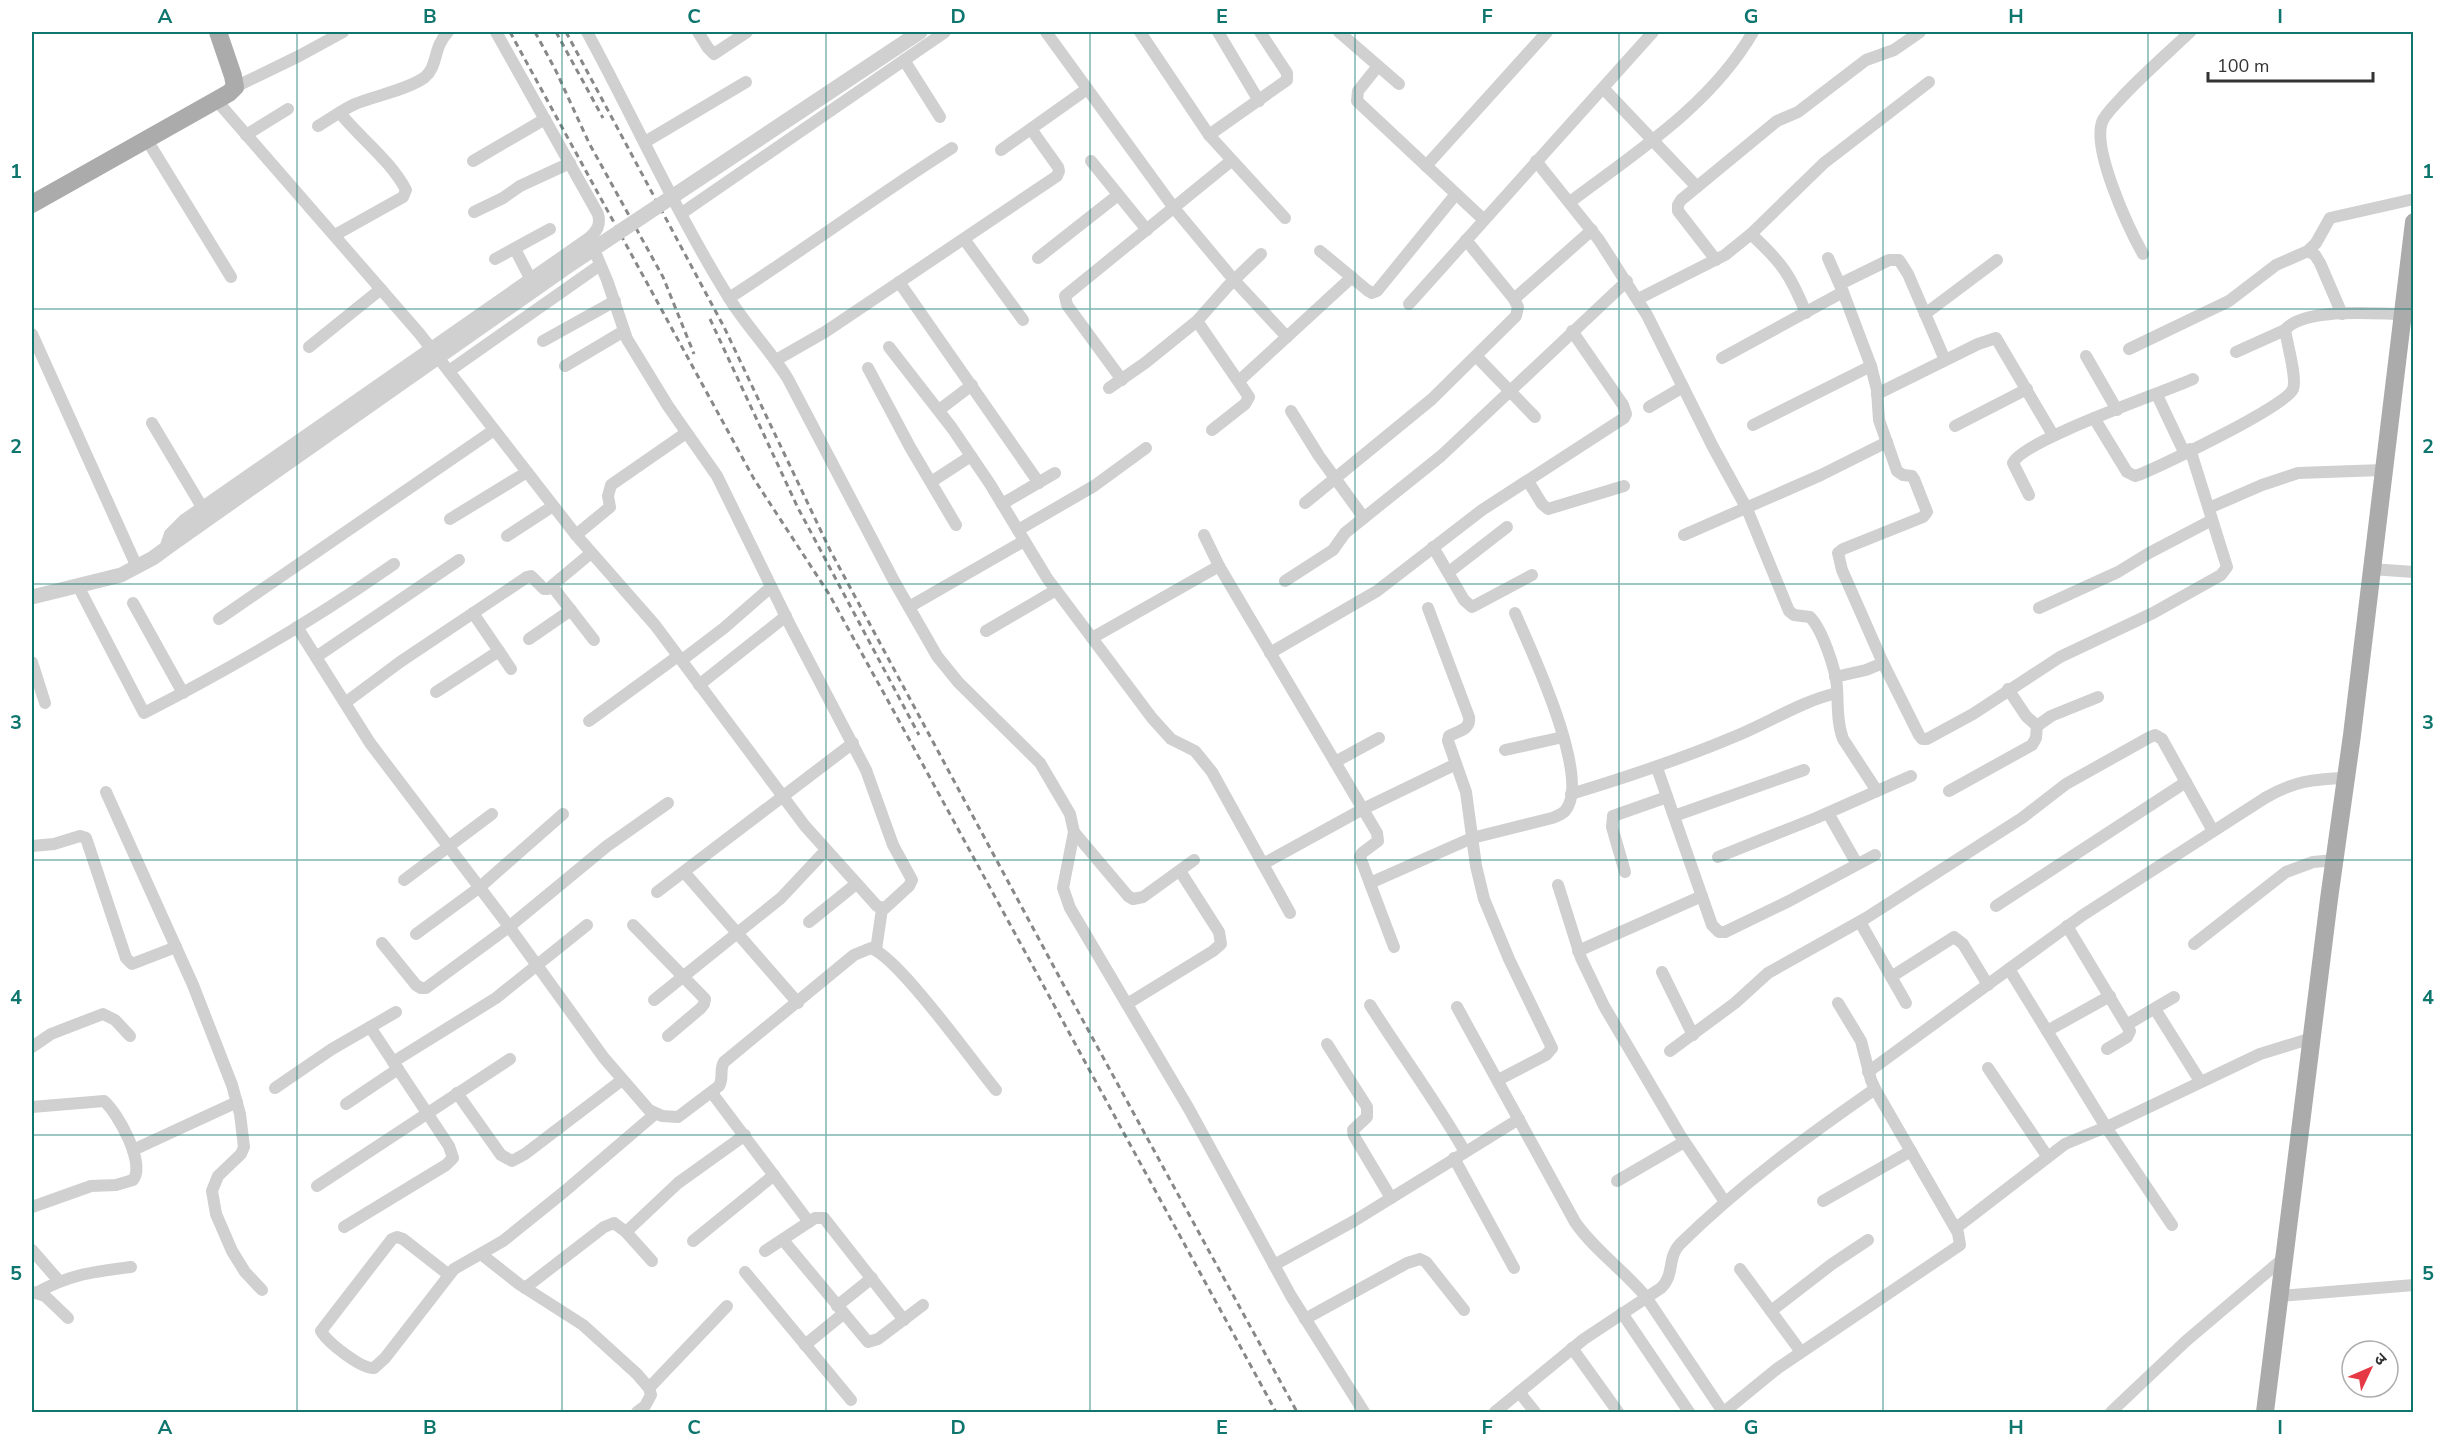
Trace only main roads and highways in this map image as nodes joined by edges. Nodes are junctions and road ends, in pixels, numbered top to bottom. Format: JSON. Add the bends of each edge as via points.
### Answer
{"nodes":[{"id":1,"x":218,"y":32,"type":"edge"},
{"id":2,"x":32,"y":204,"type":"edge"},
{"id":3,"x":2414,"y":222,"type":"edge"},
{"id":4,"x":2265,"y":1413,"type":"edge"}],
"edges":[{"from":1,"to":2,"type":"main road","via":[[235,87],[217,101]]},
{"from":3,"to":4,"type":"main road"}]}
